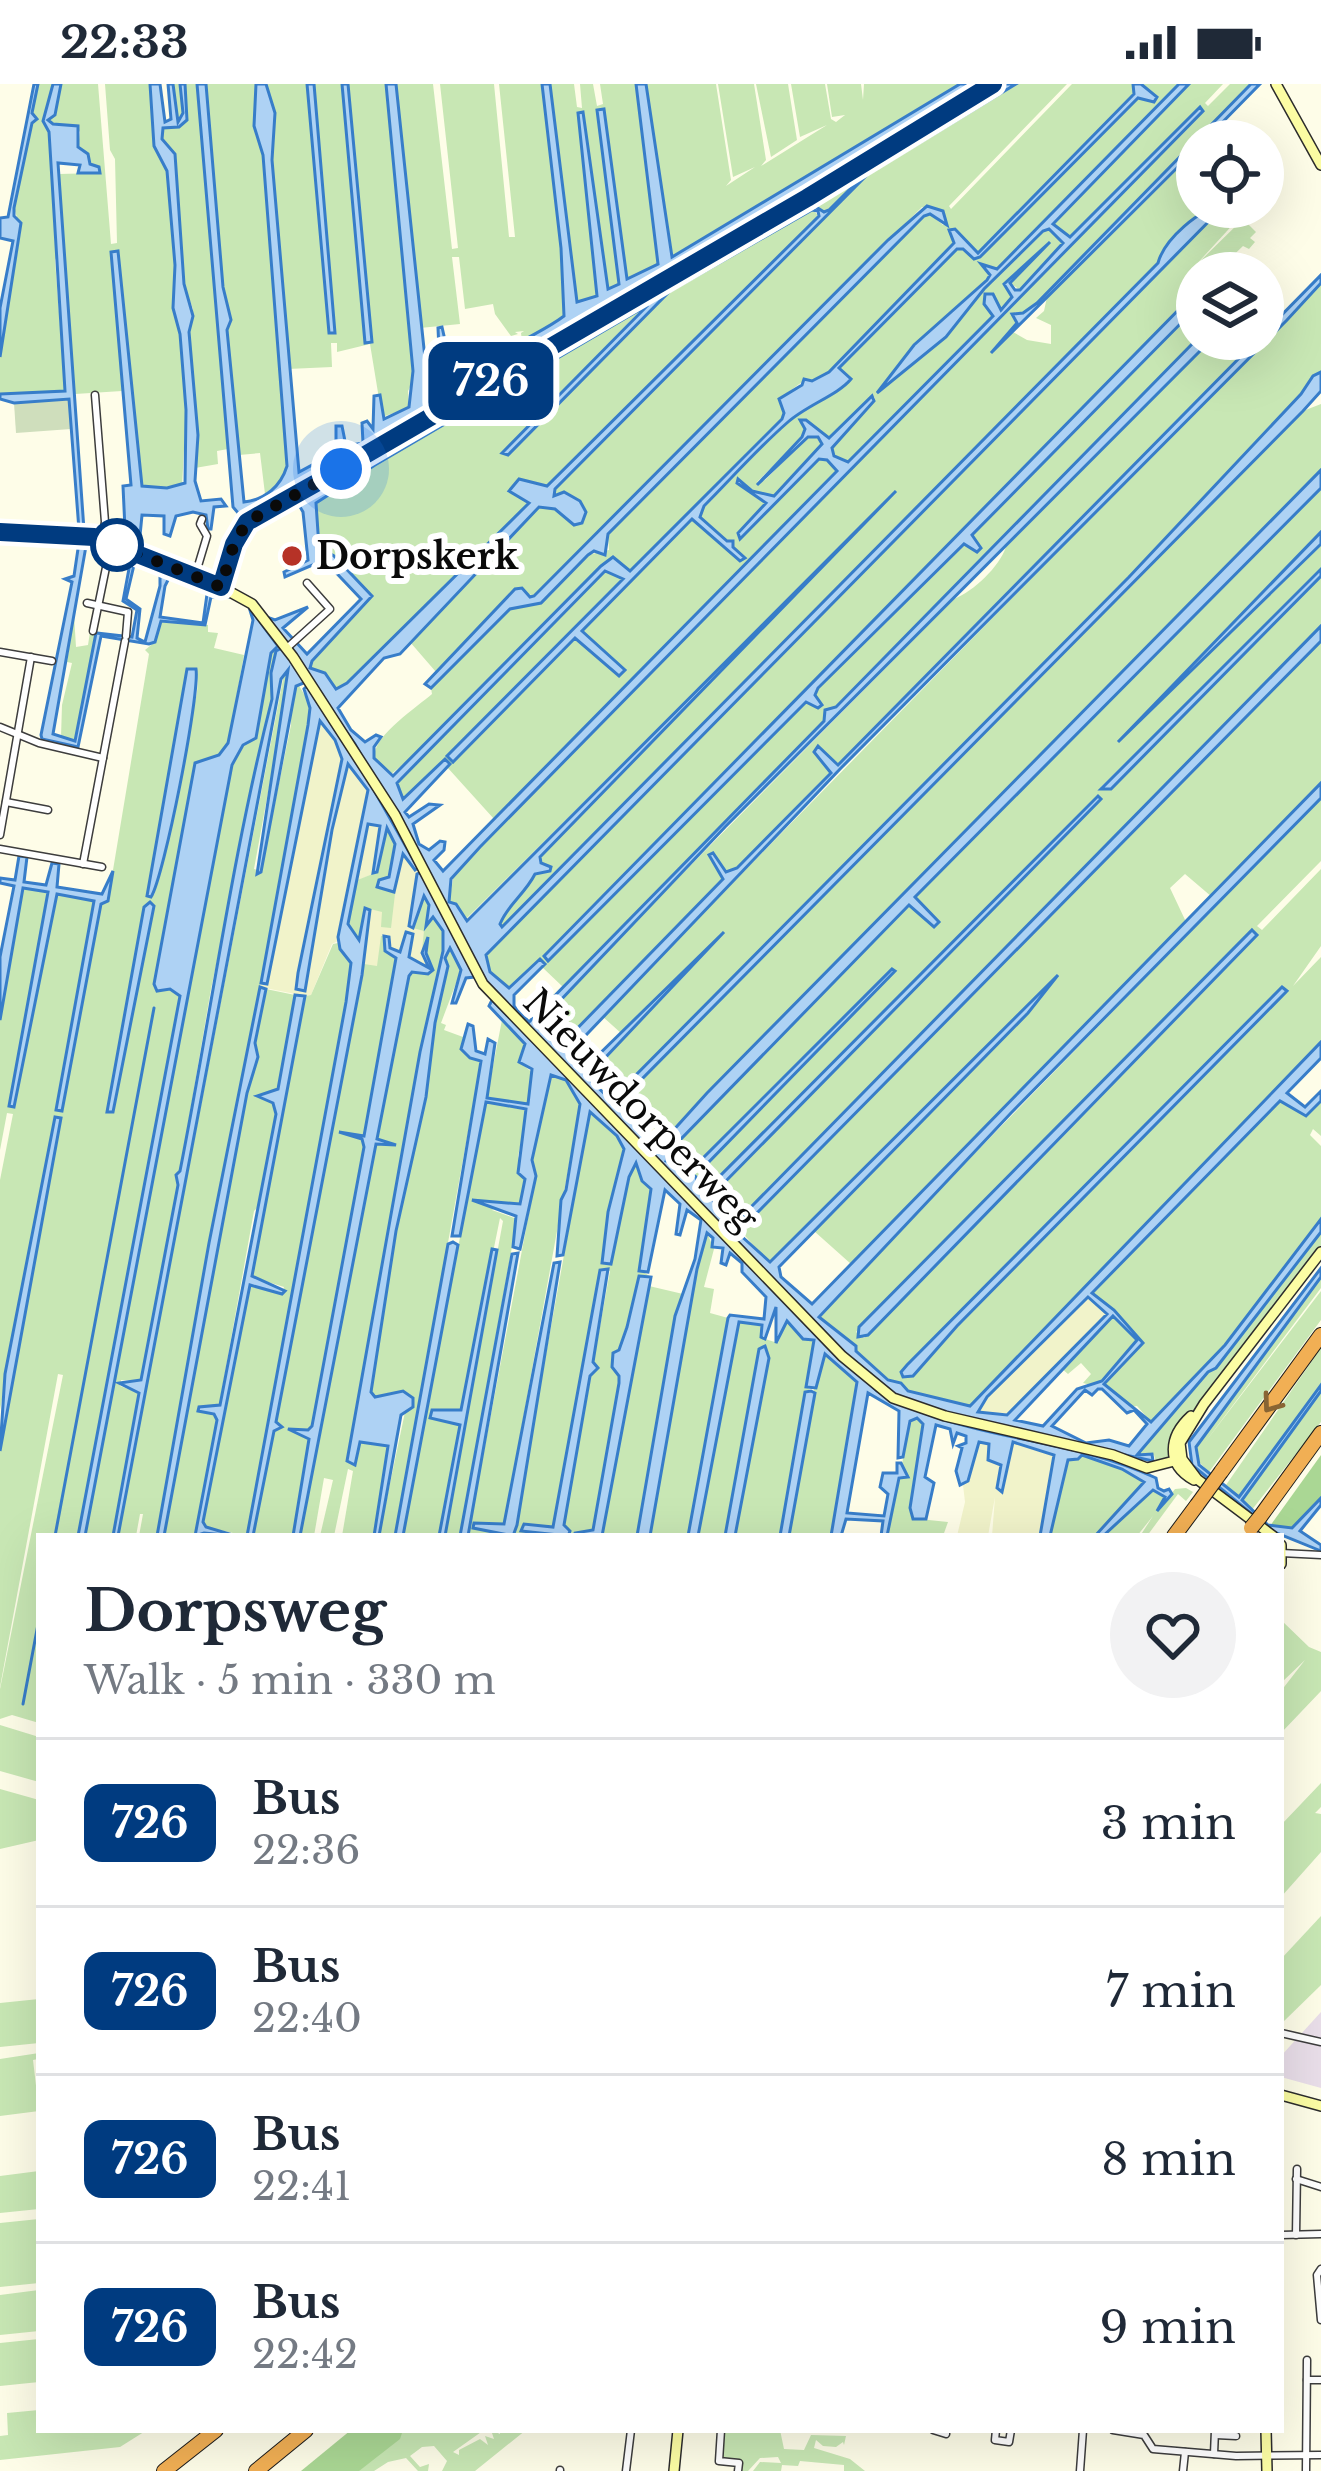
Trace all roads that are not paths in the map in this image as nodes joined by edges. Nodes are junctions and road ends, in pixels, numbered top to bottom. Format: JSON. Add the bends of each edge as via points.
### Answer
{"nodes":[{"id":1,"x":993,"y":84,"type":"edge"},
{"id":2,"x":1276,"y":84,"type":"edge"},
{"id":3,"x":1321,"y":165,"type":"edge"},
{"id":4,"x":95,"y":395,"type":"dead end"},
{"id":5,"x":202,"y":519,"type":"dead end"},
{"id":6,"x":0,"y":532,"type":"edge"},
{"id":7,"x":108,"y":545,"type":"junction"},
{"id":8,"x":195,"y":576,"type":"junction"},
{"id":9,"x":307,"y":583,"type":"dead end"},
{"id":10,"x":221,"y":587,"type":"junction"},
{"id":11,"x":87,"y":603,"type":"dead end"},
{"id":12,"x":99,"y":605,"type":"junction"},
{"id":13,"x":93,"y":632,"type":"dead end"},
{"id":14,"x":286,"y":649,"type":"junction"},
{"id":15,"x":0,"y":652,"type":"edge"},
{"id":16,"x":31,"y":657,"type":"junction"},
{"id":17,"x":52,"y":661,"type":"dead end"},
{"id":18,"x":0,"y":727,"type":"edge"},
{"id":19,"x":17,"y":734,"type":"junction"},
{"id":20,"x":103,"y":758,"type":"junction"},
{"id":21,"x":6,"y":802,"type":"junction"},
{"id":22,"x":48,"y":810,"type":"dead end"},
{"id":23,"x":0,"y":835,"type":"edge"},
{"id":24,"x":0,"y":849,"type":"edge"},
{"id":25,"x":83,"y":864,"type":"junction"},
{"id":26,"x":102,"y":867,"type":"dead end"},
{"id":27,"x":1321,"y":1252,"type":"edge"},
{"id":28,"x":1321,"y":1335,"type":"edge"},
{"id":29,"x":1321,"y":1432,"type":"edge"},
{"id":30,"x":1179,"y":1461,"type":"junction"},
{"id":31,"x":1252,"y":1527,"type":"edge"},
{"id":32,"x":1176,"y":1533,"type":"edge"},
{"id":33,"x":1268,"y":1533,"type":"edge"},
{"id":34,"x":1284,"y":1550,"type":"edge"},
{"id":35,"x":1321,"y":1555,"type":"edge"},
{"id":36,"x":1284,"y":2034,"type":"edge"},
{"id":37,"x":1321,"y":2042,"type":"edge"},
{"id":38,"x":1284,"y":2096,"type":"edge"},
{"id":39,"x":1321,"y":2106,"type":"edge"},
{"id":40,"x":1321,"y":2187,"type":"edge"},
{"id":41,"x":1321,"y":2234,"type":"edge"},
{"id":42,"x":1284,"y":2235,"type":"edge"},
{"id":43,"x":1296,"y":2235,"type":"junction"},
{"id":44,"x":1321,"y":2248,"type":"edge"},
{"id":45,"x":1321,"y":2269,"type":"edge"},
{"id":46,"x":1321,"y":2320,"type":"edge"},
{"id":47,"x":1307,"y":2360,"type":"dead end"},
{"id":48,"x":1307,"y":2380,"type":"junction"},
{"id":49,"x":1321,"y":2380,"type":"edge"},
{"id":50,"x":212,"y":2433,"type":"edge"},
{"id":51,"x":302,"y":2433,"type":"edge"},
{"id":52,"x":631,"y":2433,"type":"edge"},
{"id":53,"x":678,"y":2433,"type":"edge"},
{"id":54,"x":721,"y":2433,"type":"edge"},
{"id":55,"x":995,"y":2433,"type":"edge"},
{"id":56,"x":1011,"y":2433,"type":"edge"},
{"id":57,"x":1083,"y":2433,"type":"edge"},
{"id":58,"x":1132,"y":2433,"type":"edge"},
{"id":59,"x":1215,"y":2433,"type":"edge"},
{"id":60,"x":1220,"y":2433,"type":"edge"},
{"id":61,"x":1266,"y":2433,"type":"edge"},
{"id":62,"x":1237,"y":2436,"type":"dead end"},
{"id":63,"x":1185,"y":2452,"type":"junction"},
{"id":64,"x":1214,"y":2454,"type":"junction"},
{"id":65,"x":1267,"y":2455,"type":"junction"},
{"id":66,"x":1306,"y":2456,"type":"junction"},
{"id":67,"x":1321,"y":2456,"type":"edge"},
{"id":68,"x":164,"y":2471,"type":"edge"},
{"id":69,"x":256,"y":2471,"type":"edge"},
{"id":70,"x":626,"y":2471,"type":"edge"},
{"id":71,"x":674,"y":2471,"type":"edge"},
{"id":72,"x":738,"y":2471,"type":"edge"},
{"id":73,"x":1079,"y":2471,"type":"edge"},
{"id":74,"x":1183,"y":2471,"type":"edge"},
{"id":75,"x":1267,"y":2471,"type":"edge"},
{"id":76,"x":1306,"y":2471,"type":"edge"}],
"edges":[{"from":1,"to":10,"type":"street","via":[[263,510],[240,530]]},
{"from":2,"to":3,"type":"street"},
{"from":4,"to":7,"type":"street"},
{"from":5,"to":8,"type":"street","via":[[207,536]]},
{"from":6,"to":7,"type":"street","name":"Nieuwdorperweg"},
{"from":7,"to":8,"type":"street","name":"Nieuwdorperweg"},
{"from":7,"to":12,"type":"street"},
{"from":8,"to":10,"type":"street","name":"Nieuwdorperweg"},
{"from":9,"to":14,"type":"street","via":[[333,612]]},
{"from":10,"to":14,"type":"street","name":"Nieuwdorperweg","via":[[252,604]]},
{"from":11,"to":12,"type":"street"},
{"from":12,"to":13,"type":"street"},
{"from":12,"to":20,"type":"street","via":[[128,612]]},
{"from":14,"to":30,"type":"street","name":"Nieuwdorperweg","via":[[394,814],[493,996],[842,1356],[879,1389],[927,1410],[1147,1468]]},
{"from":15,"to":16,"type":"street"},
{"from":16,"to":17,"type":"street"},
{"from":16,"to":19,"type":"street"},
{"from":18,"to":19,"type":"street"},
{"from":19,"to":20,"type":"street"},
{"from":19,"to":21,"type":"street"},
{"from":20,"to":25,"type":"street"},
{"from":21,"to":22,"type":"street"},
{"from":21,"to":23,"type":"street"},
{"from":24,"to":25,"type":"street"},
{"from":25,"to":26,"type":"street"},
{"from":27,"to":30,"type":"street","via":[[1204,1404],[1182,1438]]},
{"from":28,"to":32,"type":"highway","one_way":true,"bridge":true},
{"from":29,"to":31,"type":"highway"},
{"from":30,"to":33,"type":"street"},
{"from":34,"to":35,"type":"street"},
{"from":36,"to":37,"type":"street"},
{"from":38,"to":39,"type":"street"},
{"from":40,"to":43,"type":"street","via":[[1296,2174]]},
{"from":41,"to":43,"type":"street"},
{"from":41,"to":44,"type":"street"},
{"from":42,"to":43,"type":"street"},
{"from":45,"to":46,"type":"street"},
{"from":47,"to":48,"type":"street"},
{"from":48,"to":49,"type":"street"},
{"from":48,"to":66,"type":"street"},
{"from":50,"to":68,"type":"highway"},
{"from":51,"to":69,"type":"highway"},
{"from":52,"to":70,"type":"street"},
{"from":53,"to":71,"type":"street"},
{"from":54,"to":72,"type":"street","via":[[718,2461],[739,2463]]},
{"from":55,"to":56,"type":"street","via":[[994,2440],[1010,2442]]},
{"from":57,"to":73,"type":"street"},
{"from":58,"to":63,"type":"street","via":[[1153,2449]]},
{"from":59,"to":64,"type":"street"},
{"from":60,"to":62,"type":"street"},
{"from":61,"to":65,"type":"street"},
{"from":63,"to":64,"type":"street"},
{"from":63,"to":74,"type":"street"},
{"from":64,"to":65,"type":"street"},
{"from":65,"to":66,"type":"street"},
{"from":65,"to":75,"type":"street"},
{"from":66,"to":67,"type":"street"},
{"from":66,"to":76,"type":"street"}]}
